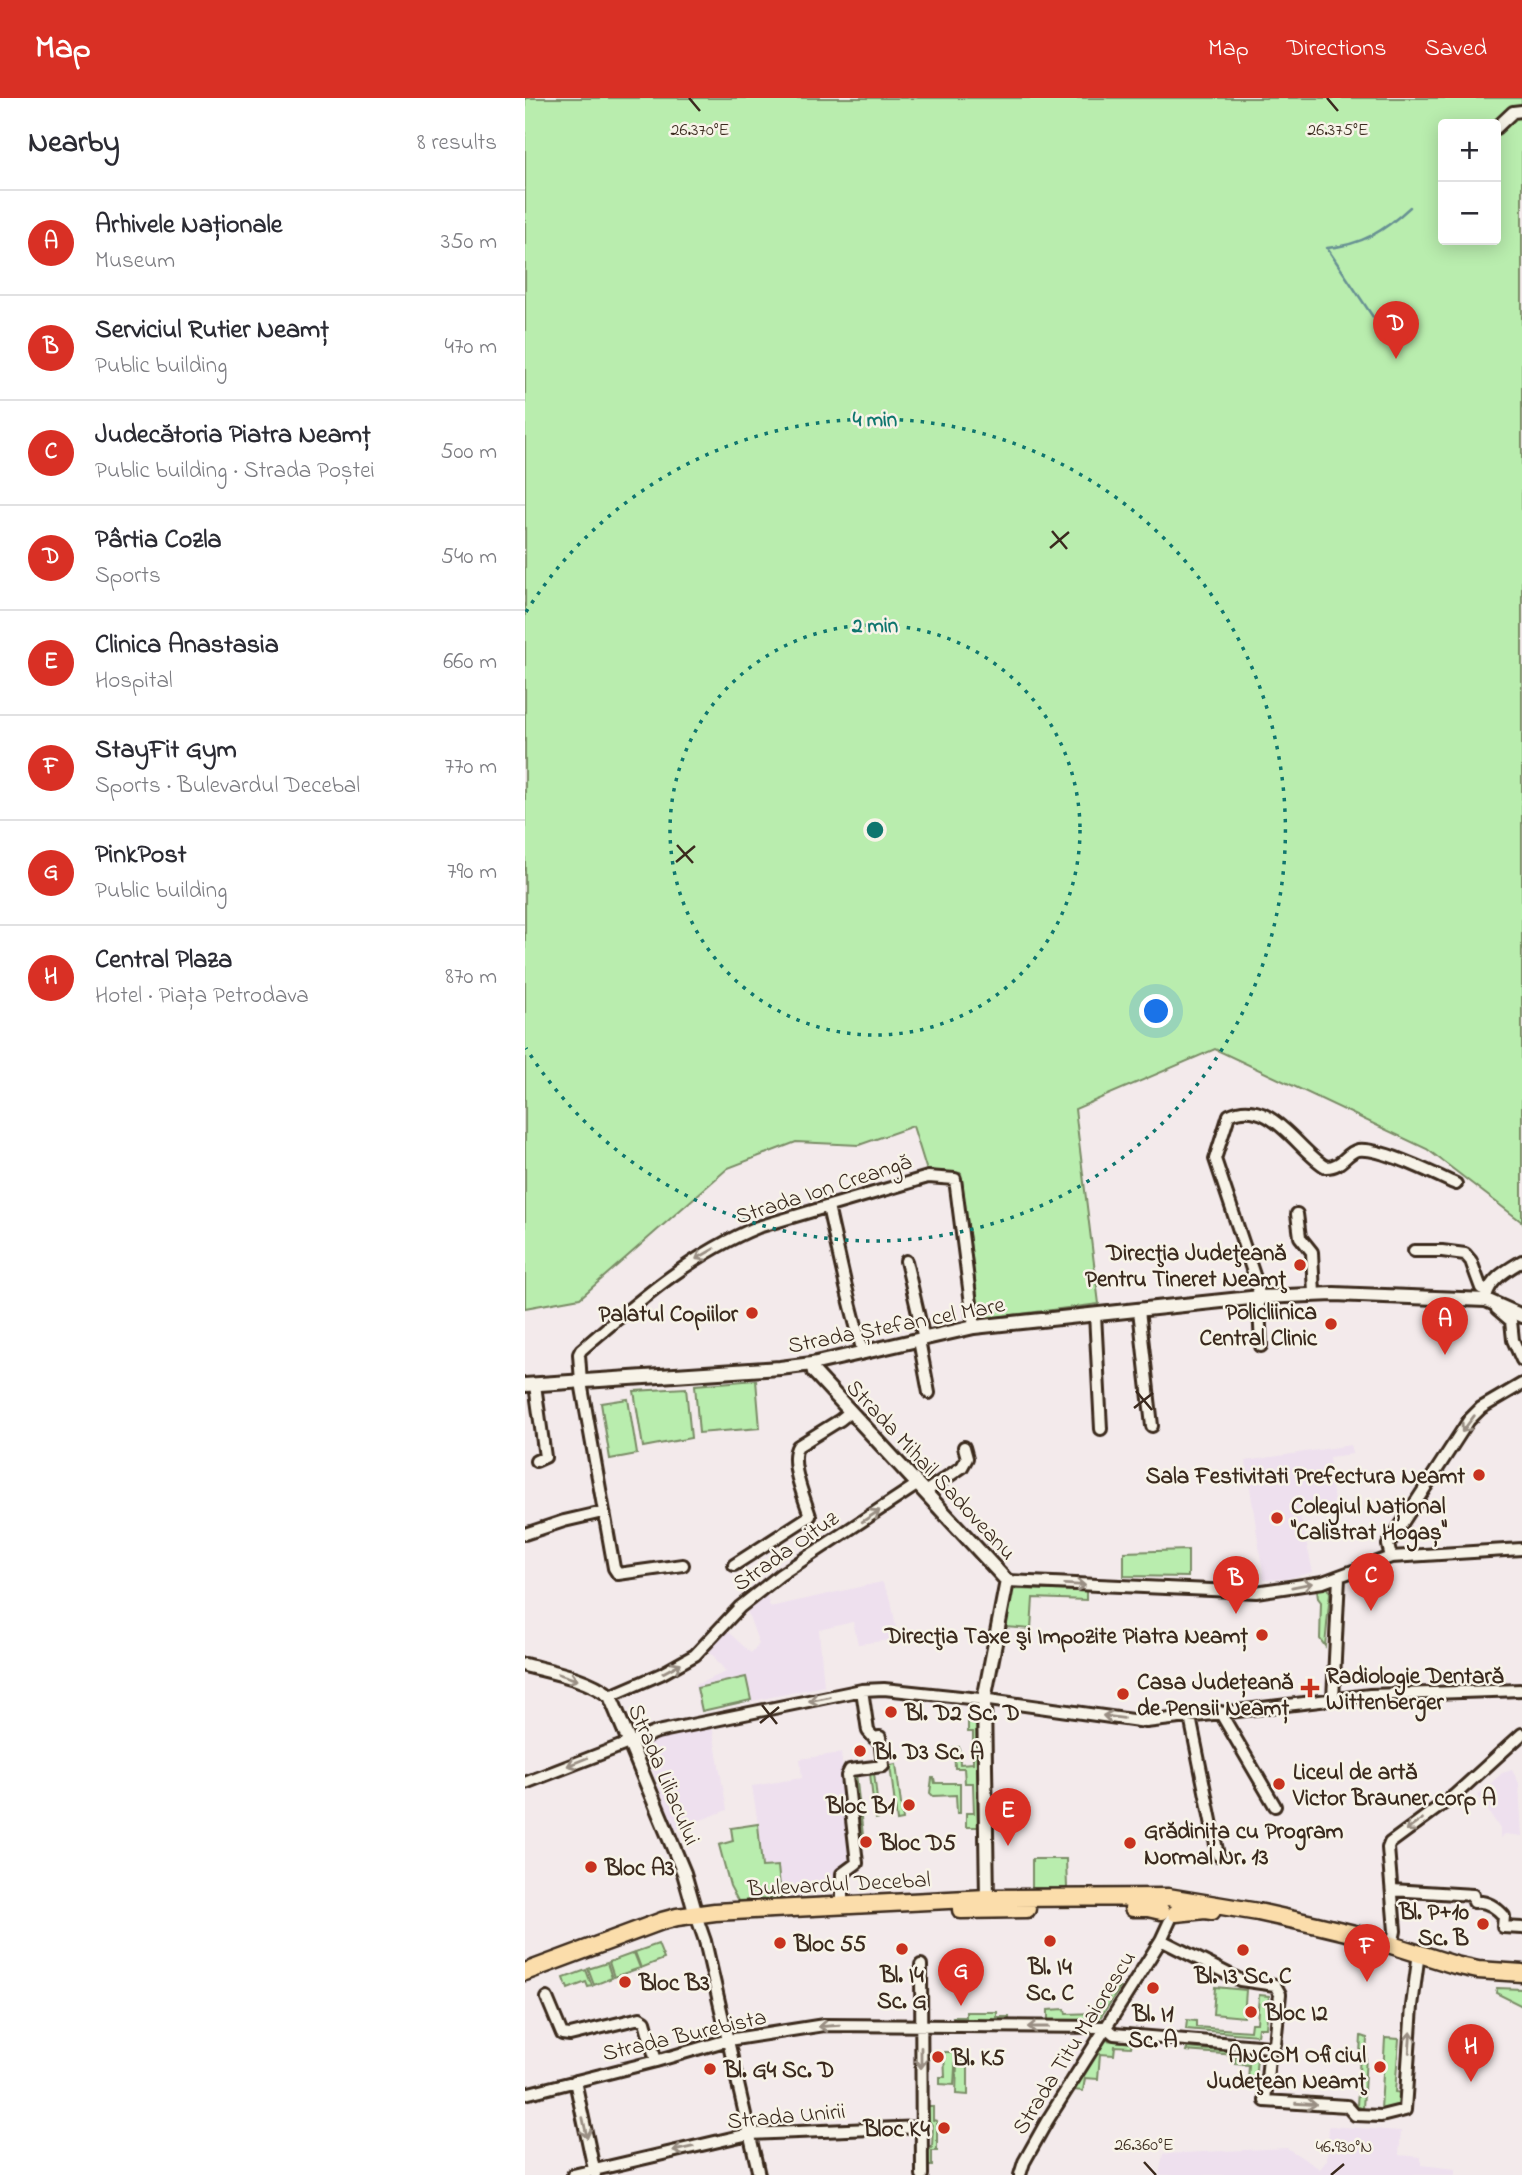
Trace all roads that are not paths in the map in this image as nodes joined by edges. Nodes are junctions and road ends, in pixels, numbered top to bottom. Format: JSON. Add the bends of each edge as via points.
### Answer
{"nodes":[{"id":1,"x":1522,"y":111,"type":"edge"},
{"id":2,"x":1501,"y":123,"type":"edge"},
{"id":3,"x":1456,"y":1184,"type":"dead end"},
{"id":4,"x":828,"y":1207,"type":"junction"},
{"id":5,"x":1297,"y":1214,"type":"dead end"},
{"id":6,"x":1414,"y":1251,"type":"dead end"},
{"id":7,"x":906,"y":1261,"type":"dead end"},
{"id":8,"x":1522,"y":1261,"type":"edge"},
{"id":9,"x":1314,"y":1294,"type":"junction"},
{"id":10,"x":1260,"y":1297,"type":"junction"},
{"id":11,"x":1488,"y":1298,"type":"junction"},
{"id":12,"x":1139,"y":1310,"type":"junction"},
{"id":13,"x":1095,"y":1314,"type":"junction"},
{"id":14,"x":1522,"y":1316,"type":"edge"},
{"id":15,"x":974,"y":1326,"type":"junction"},
{"id":16,"x":921,"y":1340,"type":"junction"},
{"id":17,"x":1261,"y":1346,"type":"dead end"},
{"id":18,"x":863,"y":1353,"type":"junction"},
{"id":19,"x":1522,"y":1360,"type":"edge"},
{"id":20,"x":813,"y":1364,"type":"junction"},
{"id":21,"x":582,"y":1382,"type":"junction"},
{"id":22,"x":1522,"y":1384,"type":"edge"},
{"id":23,"x":530,"y":1385,"type":"edge"},
{"id":24,"x":929,"y":1393,"type":"dead end"},
{"id":25,"x":850,"y":1412,"type":"junction"},
{"id":26,"x":1152,"y":1426,"type":"dead end"},
{"id":27,"x":1101,"y":1429,"type":"dead end"},
{"id":28,"x":964,"y":1447,"type":"dead end"},
{"id":29,"x":536,"y":1461,"type":"dead end"},
{"id":30,"x":922,"y":1488,"type":"junction"},
{"id":31,"x":603,"y":1512,"type":"junction"},
{"id":32,"x":525,"y":1534,"type":"edge"},
{"id":33,"x":1522,"y":1549,"type":"edge"},
{"id":34,"x":1391,"y":1557,"type":"junction"},
{"id":35,"x":683,"y":1565,"type":"dead end"},
{"id":36,"x":734,"y":1565,"type":"dead end"},
{"id":37,"x":1339,"y":1577,"type":"junction"},
{"id":38,"x":1007,"y":1581,"type":"junction"},
{"id":39,"x":525,"y":1665,"type":"edge"},
{"id":40,"x":862,"y":1690,"type":"junction"},
{"id":41,"x":1522,"y":1690,"type":"edge"},
{"id":42,"x":610,"y":1696,"type":"junction"},
{"id":43,"x":1333,"y":1699,"type":"junction"},
{"id":44,"x":984,"y":1700,"type":"junction"},
{"id":45,"x":1220,"y":1712,"type":"junction"},
{"id":46,"x":1190,"y":1717,"type":"junction"},
{"id":47,"x":1522,"y":1734,"type":"edge"},
{"id":48,"x":629,"y":1741,"type":"junction"},
{"id":49,"x":525,"y":1783,"type":"edge"},
{"id":50,"x":1275,"y":1806,"type":"dead end"},
{"id":51,"x":1218,"y":1855,"type":"dead end"},
{"id":52,"x":1392,"y":1890,"type":"junction"},
{"id":53,"x":987,"y":1898,"type":"junction"},
{"id":54,"x":842,"y":1904,"type":"junction"},
{"id":55,"x":1169,"y":1908,"type":"junction"},
{"id":56,"x":698,"y":1918,"type":"junction"},
{"id":57,"x":1522,"y":1928,"type":"edge"},
{"id":58,"x":1164,"y":1936,"type":"junction"},
{"id":59,"x":1392,"y":1945,"type":"junction"},
{"id":60,"x":1418,"y":1960,"type":"junction"},
{"id":61,"x":921,"y":1965,"type":"dead end"},
{"id":62,"x":525,"y":1972,"type":"edge"},
{"id":63,"x":1522,"y":1973,"type":"edge"},
{"id":64,"x":1522,"y":1979,"type":"edge"},
{"id":65,"x":525,"y":1980,"type":"edge"},
{"id":66,"x":547,"y":1998,"type":"dead end"},
{"id":67,"x":921,"y":2026,"type":"junction"},
{"id":68,"x":1106,"y":2027,"type":"junction"},
{"id":69,"x":728,"y":2040,"type":"junction"},
{"id":70,"x":1270,"y":2048,"type":"junction"},
{"id":71,"x":656,"y":2061,"type":"junction"},
{"id":72,"x":575,"y":2081,"type":"junction"},
{"id":73,"x":525,"y":2094,"type":"edge"},
{"id":74,"x":922,"y":2127,"type":"junction"},
{"id":75,"x":749,"y":2134,"type":"junction"},
{"id":76,"x":595,"y":2172,"type":"edge"},
{"id":77,"x":573,"y":2175,"type":"edge"},
{"id":78,"x":759,"y":2175,"type":"edge"},
{"id":79,"x":922,"y":2175,"type":"edge"},
{"id":80,"x":1020,"y":2175,"type":"edge"}],
"edges":[{"from":1,"to":2,"type":"street","via":[[1513,112]]},
{"from":3,"to":10,"type":"street","via":[[1370,1151],[1358,1150],[1334,1167],[1325,1167],[1276,1121],[1248,1111],[1229,1115],[1215,1159]]},
{"from":4,"to":15,"type":"street","name":"Strada Ion Creangă","via":[[928,1177],[955,1179]]},
{"from":4,"to":18,"type":"street"},
{"from":4,"to":21,"type":"street","name":"Strada Ion Creangă","one_way":true,"via":[[741,1234],[652,1290],[581,1350]]},
{"from":5,"to":9,"type":"street","via":[[1300,1237],[1313,1252]]},
{"from":6,"to":11,"type":"street","via":[[1465,1254]]},
{"from":7,"to":16,"type":"street"},
{"from":8,"to":11,"type":"street","via":[[1501,1274]]},
{"from":9,"to":10,"type":"street","name":"Strada Ștefan cel Mare"},
{"from":9,"to":11,"type":"street","name":"Strada Ștefan cel Mare"},
{"from":10,"to":12,"type":"street","name":"Strada Ștefan cel Mare"},
{"from":10,"to":17,"type":"street"},
{"from":11,"to":14,"type":"street","name":"Strada Ștefan cel Mare"},
{"from":11,"to":19,"type":"street","via":[[1511,1321]]},
{"from":12,"to":13,"type":"street","name":"Strada Ștefan cel Mare"},
{"from":12,"to":26,"type":"street"},
{"from":13,"to":15,"type":"street","name":"Strada Ștefan cel Mare"},
{"from":13,"to":27,"type":"street"},
{"from":15,"to":16,"type":"street","name":"Strada Ștefan cel Mare"},
{"from":16,"to":18,"type":"street","name":"Strada Ștefan cel Mare"},
{"from":16,"to":24,"type":"street"},
{"from":18,"to":20,"type":"street","name":"Strada Ștefan cel Mare"},
{"from":20,"to":21,"type":"street","name":"Strada Ștefan cel Mare"},
{"from":20,"to":25,"type":"street","name":"Strada Mihail Sadoveanu","via":[[814,1372]]},
{"from":21,"to":23,"type":"street","name":"Strada Ștefan cel Mare"},
{"from":21,"to":31,"type":"street"},
{"from":22,"to":34,"type":"street","one_way":true,"via":[[1469,1420],[1388,1545]]},
{"from":23,"to":29,"type":"street","via":[[545,1457]]},
{"from":25,"to":30,"type":"street","name":"Strada Mihail Sadoveanu"},
{"from":25,"to":36,"type":"street","via":[[794,1451],[810,1516]]},
{"from":28,"to":30,"type":"street","name":"Strada Oituz","via":[[967,1458],[963,1467]]},
{"from":30,"to":38,"type":"street","name":"Strada Mihail Sadoveanu"},
{"from":42,"to":30,"type":"street","name":"Strada Oituz","one_way":true,"via":[[695,1655],[740,1607],[780,1575]]},
{"from":31,"to":32,"type":"street"},
{"from":31,"to":35,"type":"street","via":[[618,1574]]},
{"from":33,"to":34,"type":"street"},
{"from":34,"to":37,"type":"street"},
{"from":38,"to":37,"type":"street","one_way":true,"via":[[1256,1592]]},
{"from":37,"to":43,"type":"street"},
{"from":38,"to":44,"type":"street","name":"Strada Mihail Sadoveanu"},
{"from":39,"to":42,"type":"street","name":"Strada Liliacului","one_way":true},
{"from":40,"to":44,"type":"street"},
{"from":40,"to":48,"type":"street","one_way":true},
{"from":40,"to":54,"type":"street","via":[[868,1731],[874,1738],[880,1737],[883,1766],[850,1770],[846,1776],[857,1863],[842,1874]]},
{"from":41,"to":43,"type":"street"},
{"from":42,"to":48,"type":"street","name":"Strada Liliacului"},
{"from":43,"to":45,"type":"street"},
{"from":46,"to":44,"type":"street","one_way":true,"via":[[1146,1722]]},
{"from":44,"to":53,"type":"street","name":"Strada Mihail Sadoveanu"},
{"from":45,"to":46,"type":"street"},
{"from":45,"to":50,"type":"street"},
{"from":46,"to":51,"type":"street"},
{"from":47,"to":52,"type":"street","one_way":true,"via":[[1455,1795],[1390,1843]]},
{"from":48,"to":49,"type":"street","one_way":true},
{"from":48,"to":56,"type":"street","name":"Strada Liliacului"},
{"from":52,"to":57,"type":"street","via":[[1473,1895],[1474,1902],[1488,1903],[1502,1913],[1503,1927]]},
{"from":52,"to":59,"type":"street"},
{"from":53,"to":54,"type":"main road","name":"Bulevardul Decebal"},
{"from":53,"to":55,"type":"main road","name":"Bulevardul Decebal"},
{"from":54,"to":56,"type":"main road","name":"Bulevardul Decebal"},
{"from":55,"to":56,"type":"main road","name":"Bulevardul Decebal"},
{"from":55,"to":58,"type":"street","name":"Strada Titu Maiorescu"},
{"from":55,"to":59,"type":"main road","name":"Bulevardul Decebal","via":[[1193,1900]]},
{"from":55,"to":60,"type":"main road","name":"Bulevardul Decebal","via":[[1317,1930]]},
{"from":56,"to":62,"type":"main road","name":"Bulevardul Decebal","via":[[662,1921]]},
{"from":56,"to":65,"type":"main road","name":"Bulevardul Decebal"},
{"from":56,"to":69,"type":"street"},
{"from":58,"to":68,"type":"street","name":"Strada Titu Maiorescu"},
{"from":58,"to":70,"type":"street","via":[[1240,1980],[1275,1985],[1280,1994],[1275,2045]]},
{"from":59,"to":63,"type":"main road","name":"Bulevardul Decebal","via":[[1478,1970]]},
{"from":60,"to":64,"type":"main road","name":"Bulevardul Decebal","via":[[1456,1971]]},
{"from":70,"to":60,"type":"street","one_way":true,"via":[[1265,2101],[1346,2106],[1355,2115],[1381,2116],[1405,2110]]},
{"from":61,"to":67,"type":"street"},
{"from":66,"to":71,"type":"street","via":[[562,2035],[640,2018],[645,2021]]},
{"from":68,"to":67,"type":"street","name":"Strada Burebista","one_way":true},
{"from":67,"to":69,"type":"street","name":"Strada Burebista","one_way":true,"via":[[824,2025]]},
{"from":67,"to":74,"type":"street","one_way":true},
{"from":68,"to":70,"type":"street","name":"Strada Burebista","via":[[1114,2034]]},
{"from":68,"to":80,"type":"street","name":"Strada Titu Maiorescu","via":[[1047,2121]]},
{"from":69,"to":71,"type":"street","name":"Strada Burebista"},
{"from":69,"to":75,"type":"street"},
{"from":71,"to":72,"type":"street","name":"Strada Burebista"},
{"from":72,"to":73,"type":"street","name":"Strada Burebista"},
{"from":72,"to":76,"type":"street","one_way":true},
{"from":74,"to":75,"type":"street","name":"Strada Unirii"},
{"from":74,"to":79,"type":"street"},
{"from":75,"to":76,"type":"street","name":"Strada Unirii","one_way":true},
{"from":75,"to":78,"type":"street"},
{"from":76,"to":77,"type":"street","name":"Strada Unirii"}]}
